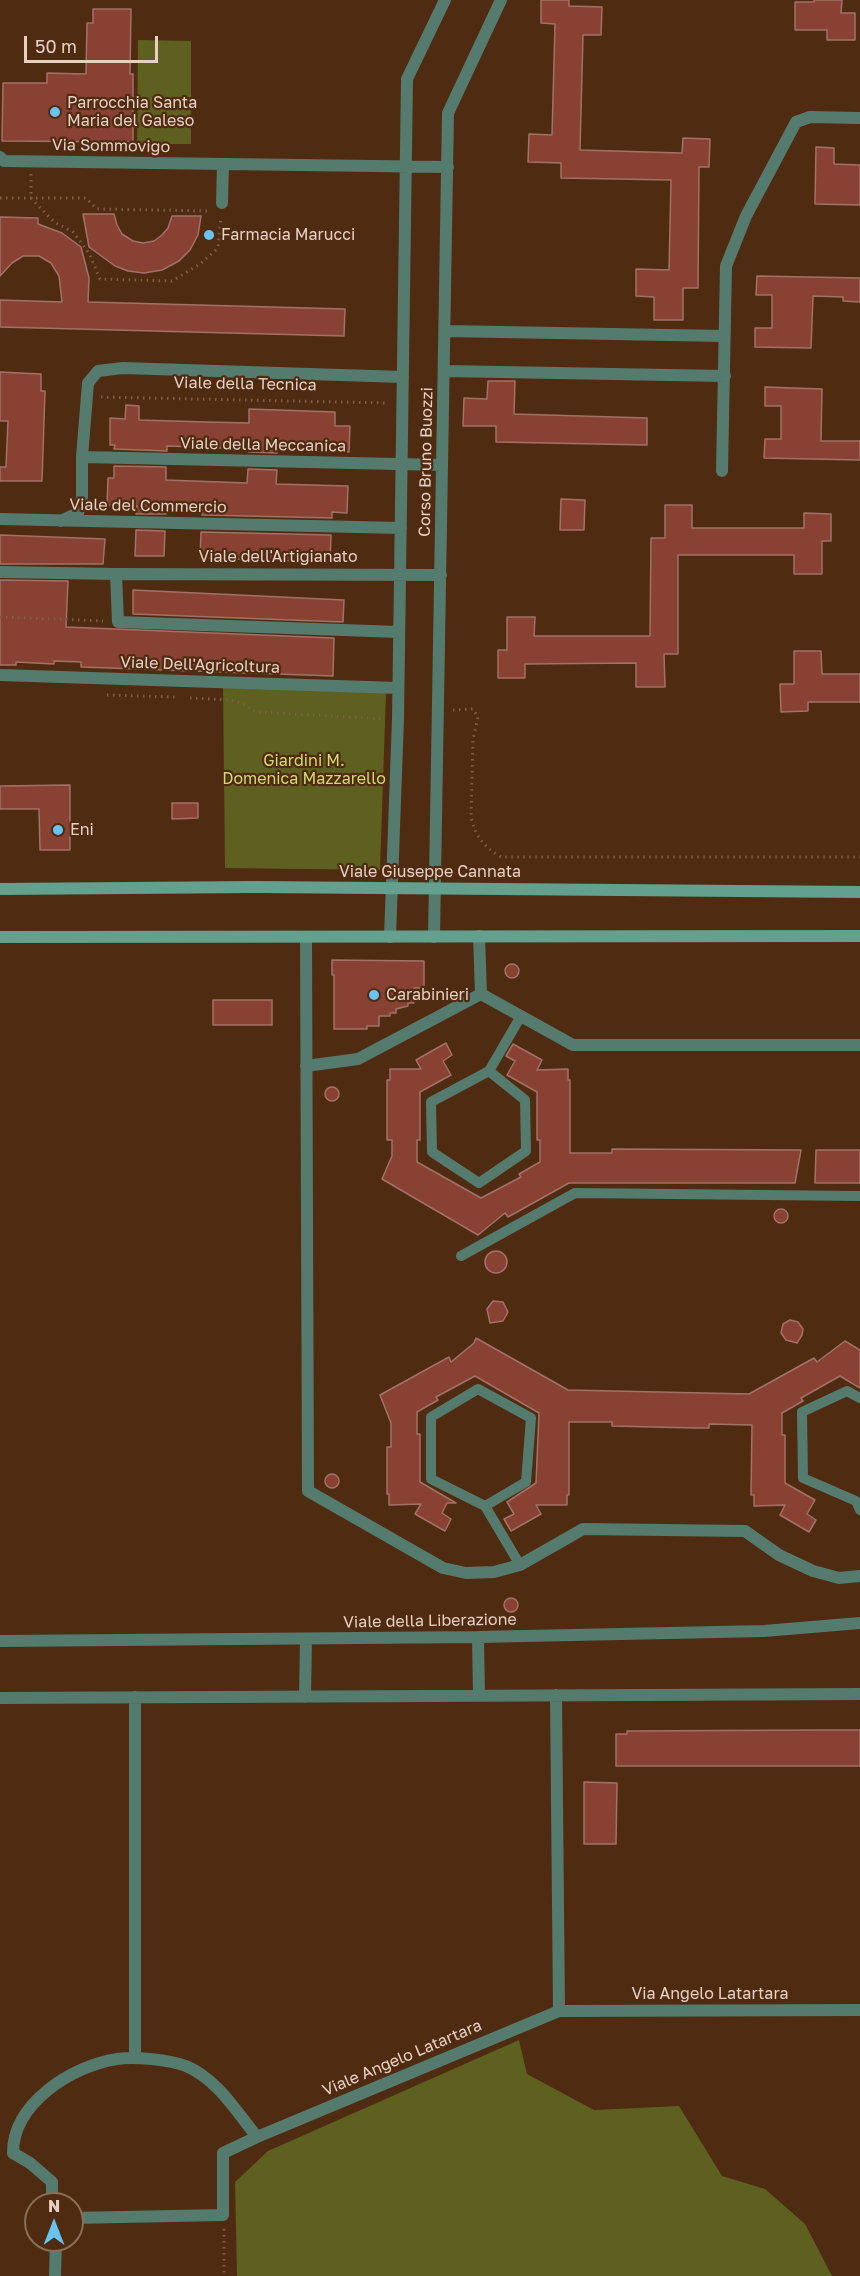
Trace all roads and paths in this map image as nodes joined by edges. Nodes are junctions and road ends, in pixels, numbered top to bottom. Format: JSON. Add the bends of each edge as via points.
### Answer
{"nodes":[{"id":1,"x":445,"y":0,"type":"edge"},
{"id":2,"x":501,"y":0,"type":"edge"},
{"id":3,"x":860,"y":118,"type":"edge"},
{"id":4,"x":0,"y":157,"type":"edge"},
{"id":5,"x":31,"y":161,"type":"junction"},
{"id":6,"x":223,"y":164,"type":"junction"},
{"id":7,"x":406,"y":167,"type":"junction"},
{"id":8,"x":447,"y":167,"type":"junction"},
{"id":9,"x":0,"y":198,"type":"edge"},
{"id":10,"x":31,"y":198,"type":"junction"},
{"id":11,"x":222,"y":203,"type":"junction"},
{"id":12,"x":445,"y":331,"type":"junction"},
{"id":13,"x":724,"y":336,"type":"junction"},
{"id":14,"x":98,"y":370,"type":"joint"},
{"id":15,"x":444,"y":371,"type":"junction"},
{"id":16,"x":725,"y":376,"type":"junction"},
{"id":17,"x":403,"y":377,"type":"junction"},
{"id":18,"x":87,"y":397,"type":"junction"},
{"id":19,"x":402,"y":404,"type":"junction"},
{"id":20,"x":82,"y":458,"type":"junction"},
{"id":21,"x":401,"y":465,"type":"junction"},
{"id":22,"x":442,"y":465,"type":"junction"},
{"id":23,"x":722,"y":471,"type":"dead end"},
{"id":24,"x":0,"y":519,"type":"edge"},
{"id":25,"x":61,"y":521,"type":"junction"},
{"id":26,"x":400,"y":528,"type":"junction"},
{"id":27,"x":0,"y":572,"type":"edge"},
{"id":28,"x":116,"y":574,"type":"junction"},
{"id":29,"x":400,"y":574,"type":"junction"},
{"id":30,"x":441,"y":575,"type":"junction"},
{"id":31,"x":0,"y":617,"type":"edge"},
{"id":32,"x":118,"y":622,"type":"junction"},
{"id":33,"x":399,"y":632,"type":"junction"},
{"id":34,"x":0,"y":675,"type":"edge"},
{"id":35,"x":398,"y":688,"type":"junction"},
{"id":36,"x":99,"y":694,"type":"dead end"},
{"id":37,"x":177,"y":697,"type":"dead end"},
{"id":38,"x":187,"y":698,"type":"dead end"},
{"id":39,"x":438,"y":713,"type":"junction"},
{"id":40,"x":398,"y":718,"type":"junction"},
{"id":41,"x":860,"y":857,"type":"edge"},
{"id":42,"x":390,"y":888,"type":"junction"},
{"id":43,"x":435,"y":888,"type":"junction"},
{"id":44,"x":0,"y":889,"type":"edge"},
{"id":45,"x":860,"y":892,"type":"edge"},
{"id":46,"x":479,"y":936,"type":"junction"},
{"id":47,"x":860,"y":936,"type":"edge"},
{"id":48,"x":0,"y":937,"type":"edge"},
{"id":49,"x":306,"y":937,"type":"junction"},
{"id":50,"x":390,"y":937,"type":"junction"},
{"id":51,"x":434,"y":937,"type":"junction"},
{"id":52,"x":481,"y":993,"type":"junction"},
{"id":53,"x":521,"y":1016,"type":"junction"},
{"id":54,"x":860,"y":1045,"type":"edge"},
{"id":55,"x":306,"y":1066,"type":"junction"},
{"id":56,"x":489,"y":1071,"type":"junction"},
{"id":57,"x":860,"y":1196,"type":"edge"},
{"id":58,"x":461,"y":1256,"type":"dead end"},
{"id":59,"x":860,"y":1398,"type":"edge"},
{"id":60,"x":859,"y":1503,"type":"edge"},
{"id":61,"x":485,"y":1506,"type":"junction"},
{"id":62,"x":520,"y":1565,"type":"junction"},
{"id":63,"x":860,"y":1576,"type":"edge"},
{"id":64,"x":860,"y":1623,"type":"edge"},
{"id":65,"x":477,"y":1637,"type":"junction"},
{"id":66,"x":306,"y":1639,"type":"junction"},
{"id":67,"x":0,"y":1641,"type":"edge"},
{"id":68,"x":860,"y":1694,"type":"edge"},
{"id":69,"x":556,"y":1695,"type":"junction"},
{"id":70,"x":479,"y":1696,"type":"junction"},
{"id":71,"x":305,"y":1697,"type":"junction"},
{"id":72,"x":0,"y":1698,"type":"edge"},
{"id":73,"x":135,"y":1698,"type":"junction"},
{"id":74,"x":860,"y":2010,"type":"edge"},
{"id":75,"x":559,"y":2011,"type":"junction"},
{"id":76,"x":135,"y":2057,"type":"junction"},
{"id":77,"x":0,"y":2133,"type":"edge"},
{"id":78,"x":257,"y":2137,"type":"junction"},
{"id":79,"x":13,"y":2138,"type":"junction"},
{"id":80,"x":51,"y":2192,"type":"edge"},
{"id":81,"x":224,"y":2215,"type":"junction"},
{"id":82,"x":84,"y":2218,"type":"edge"},
{"id":83,"x":56,"y":2252,"type":"edge"},
{"id":84,"x":55,"y":2276,"type":"edge"},
{"id":85,"x":224,"y":2276,"type":"edge"}],
"edges":[{"from":1,"to":7,"type":"street","name":"Corso Bruno Buozzi","via":[[407,79]]},
{"from":2,"to":8,"type":"street","name":"Corso Bruno Buozzi","via":[[448,113]]},
{"from":3,"to":13,"type":"street","via":[[810,117],[796,122],[746,216],[726,266]]},
{"from":4,"to":5,"type":"street","name":"Via Sommovigo","via":[[4,161]]},
{"from":5,"to":6,"type":"street","name":"Via Sommovigo"},
{"from":5,"to":10,"type":"path"},
{"from":6,"to":7,"type":"street","name":"Via Sommovigo"},
{"from":6,"to":11,"type":"street"},
{"from":7,"to":8,"type":"street","name":"Via Sommovigo"},
{"from":7,"to":17,"type":"street","name":"Corso Bruno Buozzi"},
{"from":8,"to":12,"type":"street","name":"Corso Bruno Buozzi"},
{"from":9,"to":10,"type":"path"},
{"from":10,"to":11,"type":"path","via":[[86,198],[97,209],[213,211]]},
{"from":10,"to":11,"type":"path","via":[[54,222],[73,232],[89,253],[100,279],[172,281],[219,248]]},
{"from":12,"to":13,"type":"street"},
{"from":12,"to":15,"type":"street","name":"Corso Bruno Buozzi"},
{"from":13,"to":16,"type":"street"},
{"from":14,"to":17,"type":"street","name":"Viale della Tecnica"},
{"from":14,"to":18,"type":"street","name":"Viale del Commercio","via":[[88,383]]},
{"from":15,"to":16,"type":"street"},
{"from":15,"to":22,"type":"street","name":"Corso Bruno Buozzi"},
{"from":16,"to":23,"type":"street"},
{"from":17,"to":19,"type":"street","name":"Corso Bruno Buozzi"},
{"from":18,"to":19,"type":"path","name":"Viale della Tecnica"},
{"from":18,"to":20,"type":"street","name":"Viale del Commercio"},
{"from":19,"to":21,"type":"street","name":"Corso Bruno Buozzi"},
{"from":20,"to":21,"type":"street","name":"Viale della Meccanica"},
{"from":20,"to":25,"type":"street","name":"Viale del Commercio","via":[[78,513]]},
{"from":21,"to":22,"type":"street","name":"Viale della Meccanica"},
{"from":21,"to":26,"type":"street","name":"Corso Bruno Buozzi"},
{"from":22,"to":30,"type":"street","name":"Corso Bruno Buozzi"},
{"from":24,"to":25,"type":"street"},
{"from":25,"to":26,"type":"street","name":"Viale del Commercio"},
{"from":26,"to":29,"type":"street","name":"Corso Bruno Buozzi"},
{"from":27,"to":28,"type":"street","name":"Viale dell'Artigianato"},
{"from":28,"to":29,"type":"street","name":"Viale dell'Artigianato"},
{"from":28,"to":32,"type":"street"},
{"from":29,"to":30,"type":"street","name":"Viale dell'Artigianato"},
{"from":29,"to":33,"type":"street","name":"Corso Bruno Buozzi"},
{"from":30,"to":39,"type":"street","name":"Corso Bruno Buozzi"},
{"from":31,"to":32,"type":"path"},
{"from":32,"to":33,"type":"street"},
{"from":33,"to":35,"type":"street","name":"Corso Bruno Buozzi"},
{"from":34,"to":35,"type":"street","name":"Viale Dell'Agricoltura"},
{"from":35,"to":40,"type":"street","name":"Corso Bruno Buozzi"},
{"from":36,"to":37,"type":"path"},
{"from":38,"to":40,"type":"path","via":[[231,700],[256,712]]},
{"from":39,"to":41,"type":"path","via":[[473,709],[477,717],[472,739],[473,829],[480,841],[501,857]]},
{"from":39,"to":43,"type":"street","name":"Corso Bruno Buozzi"},
{"from":40,"to":42,"type":"street","name":"Corso Bruno Buozzi"},
{"from":42,"to":43,"type":"street","name":"Viale Giuseppe Cannata"},
{"from":42,"to":44,"type":"street","name":"Viale Giuseppe Cannata"},
{"from":42,"to":50,"type":"street","name":"Corso Bruno Buozzi"},
{"from":43,"to":45,"type":"street","name":"Viale Giuseppe Cannata"},
{"from":43,"to":51,"type":"street","name":"Corso Bruno Buozzi"},
{"from":46,"to":47,"type":"street"},
{"from":46,"to":51,"type":"street"},
{"from":46,"to":52,"type":"street"},
{"from":48,"to":49,"type":"street"},
{"from":49,"to":50,"type":"street"},
{"from":49,"to":55,"type":"street"},
{"from":50,"to":51,"type":"street"},
{"from":52,"to":53,"type":"street"},
{"from":52,"to":55,"type":"street","via":[[358,1059]]},
{"from":53,"to":54,"type":"street","via":[[573,1045]]},
{"from":53,"to":56,"type":"lane"},
{"from":55,"to":62,"type":"street","via":[[308,1491],[443,1568],[466,1573],[494,1572]]},
{"from":56,"to":56,"type":"lane","via":[[431,1102],[432,1152],[479,1183],[526,1151],[525,1100]]},
{"from":57,"to":58,"type":"lane","via":[[574,1193]]},
{"from":59,"to":60,"type":"lane","via":[[847,1391],[802,1412],[803,1478]]},
{"from":61,"to":61,"type":"lane","via":[[526,1482],[531,1418],[478,1389],[432,1417],[432,1479]]},
{"from":61,"to":62,"type":"lane"},
{"from":62,"to":63,"type":"street","via":[[583,1529],[745,1531],[779,1555],[813,1571],[839,1578]]},
{"from":64,"to":65,"type":"street","name":"Viale della Liberazione","via":[[764,1631]]},
{"from":65,"to":66,"type":"street","name":"Viale della Liberazione"},
{"from":65,"to":70,"type":"street"},
{"from":66,"to":67,"type":"street","name":"Viale della Liberazione"},
{"from":66,"to":71,"type":"street"},
{"from":68,"to":69,"type":"street"},
{"from":69,"to":70,"type":"street"},
{"from":69,"to":75,"type":"street"},
{"from":70,"to":71,"type":"street"},
{"from":71,"to":73,"type":"street"},
{"from":72,"to":73,"type":"street"},
{"from":73,"to":76,"type":"street"},
{"from":74,"to":75,"type":"street","name":"Via Angelo Latartara"},
{"from":75,"to":78,"type":"street","name":"Viale Angelo Latartara"},
{"from":76,"to":78,"type":"street","via":[[185,2066],[210,2080]]},
{"from":76,"to":79,"type":"street","via":[[89,2066],[39,2097],[22,2117]]},
{"from":77,"to":79,"type":"street"},
{"from":78,"to":81,"type":"street","name":"Viale Angelo Latartara","via":[[224,2153]]},
{"from":79,"to":80,"type":"street","via":[[13,2153],[51,2182]]},
{"from":81,"to":82,"type":"street"},
{"from":81,"to":85,"type":"path"},
{"from":83,"to":84,"type":"street"}]}
